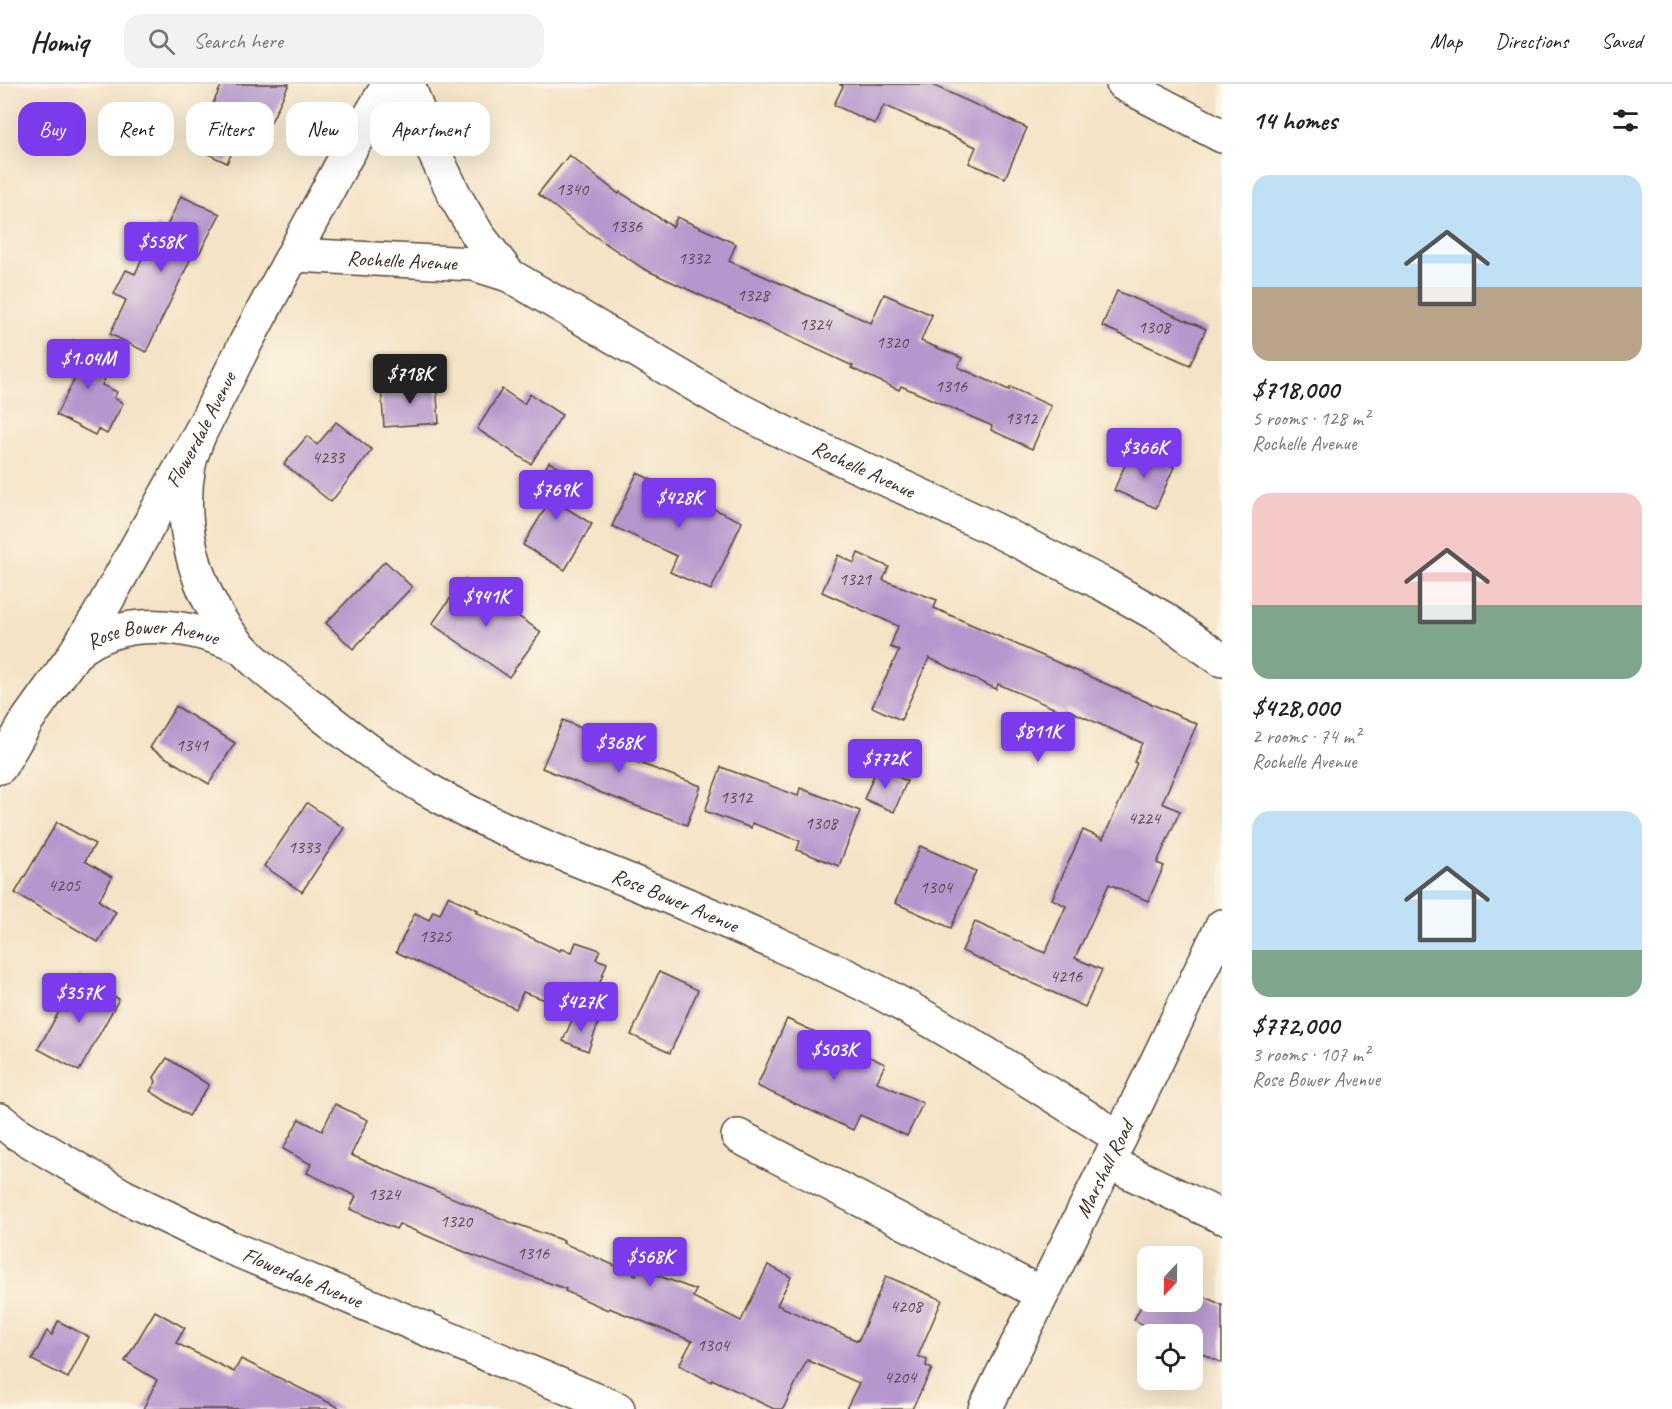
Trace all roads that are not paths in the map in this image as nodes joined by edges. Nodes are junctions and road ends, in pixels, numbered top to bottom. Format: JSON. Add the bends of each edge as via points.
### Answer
{"nodes":[{"id":1,"x":389,"y":84,"type":"edge"},
{"id":2,"x":408,"y":84,"type":"edge"},
{"id":3,"x":1123,"y":84,"type":"edge"},
{"id":4,"x":1222,"y":136,"type":"edge"},
{"id":5,"x":294,"y":255,"type":"junction"},
{"id":6,"x":508,"y":275,"type":"junction"},
{"id":7,"x":199,"y":435,"type":"junction"},
{"id":8,"x":240,"y":647,"type":"junction"},
{"id":9,"x":71,"y":658,"type":"junction"},
{"id":10,"x":1222,"y":660,"type":"edge"},
{"id":11,"x":0,"y":767,"type":"edge"},
{"id":12,"x":1222,"y":926,"type":"edge"},
{"id":13,"x":0,"y":1120,"type":"edge"},
{"id":14,"x":738,"y":1136,"type":"dead end"},
{"id":15,"x":1114,"y":1150,"type":"junction"},
{"id":16,"x":1222,"y":1217,"type":"edge"},
{"id":17,"x":1042,"y":1294,"type":"junction"},
{"id":18,"x":618,"y":1409,"type":"edge"},
{"id":19,"x":985,"y":1409,"type":"edge"}],
"edges":[{"from":1,"to":5,"type":"street","name":"Flowerdale Avenue"},
{"from":2,"to":6,"type":"street","name":"Rochelle Avenue","via":[[430,144],[456,198]]},
{"from":3,"to":4,"type":"street"},
{"from":5,"to":6,"type":"street","name":"Rochelle Avenue","via":[[474,264]]},
{"from":5,"to":7,"type":"street","name":"Flowerdale Avenue"},
{"from":6,"to":10,"type":"street","name":"Rochelle Avenue","via":[[726,403],[1103,584],[1163,618]]},
{"from":7,"to":8,"type":"street","name":"Rose Bower Avenue","via":[[186,481],[188,532],[207,594]]},
{"from":7,"to":9,"type":"street","name":"Flowerdale Avenue"},
{"from":8,"to":9,"type":"street","name":"Rose Bower Avenue","via":[[201,632],[144,627],[92,640]]},
{"from":8,"to":15,"type":"street","name":"Rose Bower Avenue","via":[[364,749],[433,792],[524,838],[722,919],[850,978],[961,1038]]},
{"from":9,"to":11,"type":"street","name":"Flowerdale Avenue"},
{"from":12,"to":15,"type":"street","name":"Marshall Road"},
{"from":13,"to":18,"type":"street","name":"Flowerdale Avenue","via":[[123,1196],[229,1247]]},
{"from":14,"to":17,"type":"street"},
{"from":15,"to":16,"type":"street","name":"Rose Bower Avenue"},
{"from":15,"to":17,"type":"street","name":"Marshall Road"},
{"from":17,"to":19,"type":"street","name":"Marshall Road"}]}
